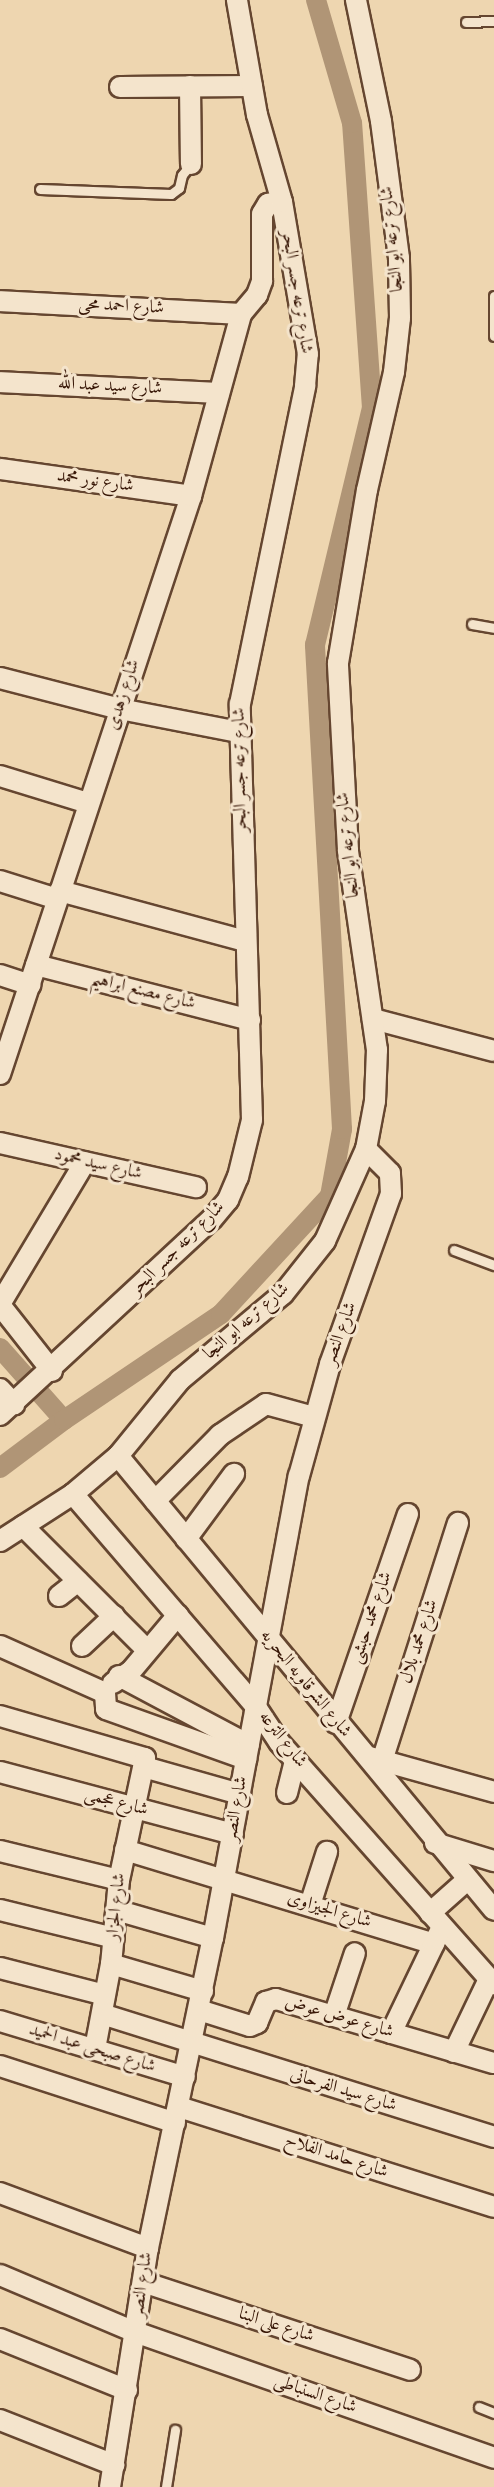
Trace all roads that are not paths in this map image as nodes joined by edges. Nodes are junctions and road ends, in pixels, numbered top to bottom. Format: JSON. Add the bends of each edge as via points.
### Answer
{"nodes":[{"id":1,"x":237,"y":0,"type":"edge"},
{"id":2,"x":356,"y":0,"type":"edge"},
{"id":3,"x":494,"y":21,"type":"edge"},
{"id":4,"x":466,"y":22,"type":"dead end"},
{"id":5,"x":189,"y":86,"type":"junction"},
{"id":6,"x":252,"y":86,"type":"junction"},
{"id":7,"x":120,"y":87,"type":"dead end"},
{"id":8,"x":191,"y":164,"type":"joint"},
{"id":9,"x":40,"y":189,"type":"dead end"},
{"id":10,"x":282,"y":202,"type":"junction"},
{"id":11,"x":494,"y":296,"type":"edge"},
{"id":12,"x":0,"y":301,"type":"edge"},
{"id":13,"x":241,"y":314,"type":"junction"},
{"id":14,"x":494,"y":336,"type":"edge"},
{"id":15,"x":0,"y":382,"type":"edge"},
{"id":16,"x":219,"y":393,"type":"junction"},
{"id":17,"x":0,"y":469,"type":"edge"},
{"id":18,"x":190,"y":496,"type":"junction"},
{"id":19,"x":472,"y":624,"type":"dead end"},
{"id":20,"x":494,"y":628,"type":"edge"},
{"id":21,"x":0,"y":678,"type":"edge"},
{"id":22,"x":120,"y":709,"type":"junction"},
{"id":23,"x":238,"y":732,"type":"junction"},
{"id":24,"x":0,"y":776,"type":"edge"},
{"id":25,"x":88,"y":803,"type":"junction"},
{"id":26,"x":0,"y":881,"type":"edge"},
{"id":27,"x":59,"y":895,"type":"junction"},
{"id":28,"x":245,"y":941,"type":"junction"},
{"id":29,"x":36,"y":965,"type":"junction"},
{"id":30,"x":0,"y":975,"type":"edge"},
{"id":31,"x":30,"y":985,"type":"junction"},
{"id":32,"x":373,"y":1019,"type":"junction"},
{"id":33,"x":250,"y":1020,"type":"junction"},
{"id":34,"x":494,"y":1051,"type":"edge"},
{"id":35,"x":0,"y":1074,"type":"edge"},
{"id":36,"x":0,"y":1143,"type":"edge"},
{"id":37,"x":366,"y":1149,"type":"junction"},
{"id":38,"x":85,"y":1162,"type":"junction"},
{"id":39,"x":196,"y":1187,"type":"dead end"},
{"id":40,"x":454,"y":1250,"type":"dead end"},
{"id":41,"x":494,"y":1265,"type":"edge"},
{"id":42,"x":0,"y":1305,"type":"edge"},
{"id":43,"x":51,"y":1371,"type":"junction"},
{"id":44,"x":0,"y":1389,"type":"edge"},
{"id":45,"x":7,"y":1410,"type":"edge"},
{"id":46,"x":314,"y":1417,"type":"junction"},
{"id":47,"x":118,"y":1456,"type":"junction"},
{"id":48,"x":234,"y":1474,"type":"dead end"},
{"id":49,"x":73,"y":1494,"type":"junction"},
{"id":50,"x":155,"y":1501,"type":"junction"},
{"id":51,"x":408,"y":1514,"type":"dead end"},
{"id":52,"x":458,"y":1523,"type":"dead end"},
{"id":53,"x":23,"y":1526,"type":"junction"},
{"id":54,"x":186,"y":1539,"type":"junction"},
{"id":55,"x":0,"y":1541,"type":"edge"},
{"id":56,"x":78,"y":1581,"type":"junction"},
{"id":57,"x":59,"y":1596,"type":"dead end"},
{"id":58,"x":178,"y":1615,"type":"junction"},
{"id":59,"x":114,"y":1616,"type":"junction"},
{"id":60,"x":268,"y":1639,"type":"junction"},
{"id":61,"x":0,"y":1646,"type":"edge"},
{"id":62,"x":82,"y":1646,"type":"dead end"},
{"id":63,"x":147,"y":1650,"type":"junction"},
{"id":64,"x":118,"y":1676,"type":"junction"},
{"id":65,"x":105,"y":1692,"type":"junction"},
{"id":66,"x":159,"y":1698,"type":"junction"},
{"id":67,"x":256,"y":1707,"type":"junction"},
{"id":68,"x":0,"y":1716,"type":"edge"},
{"id":69,"x":336,"y":1723,"type":"junction"},
{"id":70,"x":150,"y":1725,"type":"junction"},
{"id":71,"x":248,"y":1752,"type":"junction"},
{"id":72,"x":373,"y":1758,"type":"junction"},
{"id":73,"x":295,"y":1760,"type":"junction"},
{"id":74,"x":144,"y":1767,"type":"junction"},
{"id":75,"x":0,"y":1772,"type":"edge"},
{"id":76,"x":494,"y":1792,"type":"edge"},
{"id":77,"x":287,"y":1793,"type":"dead end"},
{"id":78,"x":240,"y":1794,"type":"junction"},
{"id":79,"x":135,"y":1808,"type":"junction"},
{"id":80,"x":233,"y":1834,"type":"junction"},
{"id":81,"x":435,"y":1843,"type":"junction"},
{"id":82,"x":125,"y":1850,"type":"junction"},
{"id":83,"x":0,"y":1851,"type":"edge"},
{"id":84,"x":327,"y":1852,"type":"dead end"},
{"id":85,"x":494,"y":1861,"type":"edge"},
{"id":86,"x":225,"y":1878,"type":"junction"},
{"id":87,"x":119,"y":1880,"type":"junction"},
{"id":88,"x":467,"y":1880,"type":"junction"},
{"id":89,"x":310,"y":1905,"type":"junction"},
{"id":90,"x":0,"y":1910,"type":"edge"},
{"id":91,"x":116,"y":1910,"type":"junction"},
{"id":92,"x":494,"y":1910,"type":"edge"},
{"id":93,"x":435,"y":1928,"type":"junction"},
{"id":94,"x":114,"y":1938,"type":"junction"},
{"id":95,"x":213,"y":1938,"type":"junction"},
{"id":96,"x":356,"y":1953,"type":"dead end"},
{"id":97,"x":111,"y":1964,"type":"junction"},
{"id":98,"x":0,"y":1968,"type":"edge"},
{"id":99,"x":492,"y":1981,"type":"edge"},
{"id":100,"x":201,"y":2000,"type":"junction"},
{"id":101,"x":104,"y":2005,"type":"junction"},
{"id":102,"x":334,"y":2016,"type":"junction"},
{"id":103,"x":0,"y":2020,"type":"edge"},
{"id":104,"x":392,"y":2033,"type":"junction"},
{"id":105,"x":191,"y":2045,"type":"junction"},
{"id":106,"x":95,"y":2049,"type":"junction"},
{"id":107,"x":454,"y":2052,"type":"junction"},
{"id":108,"x":494,"y":2063,"type":"edge"},
{"id":109,"x":0,"y":2066,"type":"edge"},
{"id":110,"x":185,"y":2077,"type":"junction"},
{"id":111,"x":177,"y":2115,"type":"junction"},
{"id":112,"x":494,"y":2137,"type":"edge"},
{"id":113,"x":0,"y":2193,"type":"edge"},
{"id":114,"x":494,"y":2207,"type":"edge"},
{"id":115,"x":148,"y":2247,"type":"junction"},
{"id":116,"x":0,"y":2275,"type":"edge"},
{"id":117,"x":143,"y":2282,"type":"junction"},
{"id":118,"x":135,"y":2332,"type":"junction"},
{"id":119,"x":0,"y":2339,"type":"edge"},
{"id":120,"x":410,"y":2370,"type":"dead end"},
{"id":121,"x":127,"y":2390,"type":"junction"},
{"id":122,"x":479,"y":2407,"type":"dead end"},
{"id":123,"x":494,"y":2413,"type":"edge"},
{"id":124,"x":0,"y":2420,"type":"edge"},
{"id":125,"x":175,"y":2430,"type":"dead end"},
{"id":126,"x":494,"y":2458,"type":"edge"},
{"id":127,"x":114,"y":2465,"type":"junction"},
{"id":128,"x":110,"y":2487,"type":"edge"},
{"id":129,"x":166,"y":2487,"type":"edge"}],
"edges":[{"from":1,"to":6,"type":"street","name":"شارع ترعه جسر البحر"},
{"from":2,"to":32,"type":"street","name":"شارع ترعه ابو النجا","via":[[381,121],[399,258],[400,318],[394,372],[367,490],[338,663],[347,840]]},
{"from":3,"to":4,"type":"lane"},
{"from":5,"to":6,"type":"street"},
{"from":5,"to":7,"type":"street"},
{"from":5,"to":8,"type":"street"},
{"from":6,"to":10,"type":"street","name":"شارع ترعه جسر البحر"},
{"from":8,"to":9,"type":"lane","via":[[179,188],[171,194]]},
{"from":10,"to":13,"type":"street","via":[[268,204],[262,214],[262,281],[257,295]]},
{"from":10,"to":23,"type":"street","name":"شارع ترعه جسر البحر","via":[[308,354],[305,386],[249,647]]},
{"from":11,"to":14,"type":"lane"},
{"from":12,"to":13,"type":"street","name":"شارع احمد محى"},
{"from":13,"to":16,"type":"street","name":"شارع زهدى"},
{"from":15,"to":16,"type":"street","name":"شارع سيد عبد الله"},
{"from":16,"to":18,"type":"street","name":"شارع زهدى"},
{"from":17,"to":18,"type":"street","name":"شارع نور محمد"},
{"from":18,"to":22,"type":"street","name":"شارع زهدى"},
{"from":19,"to":20,"type":"lane"},
{"from":21,"to":22,"type":"street"},
{"from":22,"to":23,"type":"street"},
{"from":22,"to":25,"type":"street","name":"شارع زهدى"},
{"from":23,"to":28,"type":"street","name":"شارع ترعه جسر البحر"},
{"from":24,"to":25,"type":"street"},
{"from":25,"to":27,"type":"street","name":"شارع زهدى"},
{"from":26,"to":27,"type":"street"},
{"from":27,"to":28,"type":"street"},
{"from":27,"to":29,"type":"street","name":"شارع زهدى"},
{"from":28,"to":33,"type":"street","name":"شارع ترعه جسر البحر"},
{"from":29,"to":31,"type":"street","name":"شارع زهدى"},
{"from":29,"to":33,"type":"street","name":"شارع مصنع ابراهيم"},
{"from":30,"to":31,"type":"street"},
{"from":31,"to":35,"type":"street","name":"شارع زهدى"},
{"from":32,"to":34,"type":"street"},
{"from":32,"to":37,"type":"street","name":"شارع ترعه ابو النجا","via":[[375,1101]]},
{"from":33,"to":43,"type":"street","name":"شارع ترعه جسر البحر","via":[[252,1120],[241,1168],[228,1200]]},
{"from":36,"to":38,"type":"street","name":"شارع سيد محمود"},
{"from":37,"to":46,"type":"street","name":"شارع النصر","via":[[390,1173],[391,1194]]},
{"from":37,"to":47,"type":"street","name":"شارع ترعه ابو النجا","via":[[342,1211],[306,1269],[283,1294],[180,1380]]},
{"from":38,"to":39,"type":"street","name":"شارع سيد محمود"},
{"from":38,"to":42,"type":"street"},
{"from":40,"to":41,"type":"lane"},
{"from":42,"to":43,"type":"street"},
{"from":43,"to":45,"type":"street","name":"شارع ترعه جسر البحر"},
{"from":44,"to":45,"type":"street"},
{"from":46,"to":50,"type":"street","via":[[266,1404],[220,1435]]},
{"from":46,"to":60,"type":"street","name":"شارع النصر"},
{"from":47,"to":49,"type":"street","name":"شارع ترعه ابو النجا"},
{"from":47,"to":50,"type":"street","name":"شارع الشرقاويه البحريه"},
{"from":48,"to":54,"type":"street"},
{"from":49,"to":53,"type":"street","name":"شارع ترعه ابو النجا"},
{"from":49,"to":58,"type":"street","name":"شارع الترعه"},
{"from":50,"to":54,"type":"street","name":"شارع الشرقاويه البحريه"},
{"from":51,"to":69,"type":"street","name":"شارع محمد حبشى"},
{"from":52,"to":72,"type":"street","name":"شارع محمد بلال"},
{"from":53,"to":55,"type":"street","name":"شارع ترعه ابو النجا"},
{"from":53,"to":56,"type":"street"},
{"from":54,"to":60,"type":"street","name":"شارع الشرقاويه البحريه"},
{"from":56,"to":57,"type":"street"},
{"from":56,"to":59,"type":"street"},
{"from":58,"to":63,"type":"street"},
{"from":58,"to":67,"type":"street","name":"شارع الترعه"},
{"from":59,"to":62,"type":"street"},
{"from":59,"to":63,"type":"street"},
{"from":60,"to":67,"type":"street","name":"شارع النصر"},
{"from":60,"to":69,"type":"street","name":"شارع الشرقاويه البحريه"},
{"from":61,"to":65,"type":"street"},
{"from":63,"to":64,"type":"street","via":[[131,1671]]},
{"from":64,"to":65,"type":"street"},
{"from":64,"to":66,"type":"street"},
{"from":65,"to":70,"type":"street","via":[[105,1708]]},
{"from":66,"to":70,"type":"street"},
{"from":66,"to":71,"type":"street"},
{"from":67,"to":71,"type":"street","name":"شارع النصر"},
{"from":67,"to":73,"type":"street","name":"شارع الترعه"},
{"from":68,"to":74,"type":"street","via":[[143,1755]]},
{"from":69,"to":72,"type":"street","name":"شارع الشرقاويه البحريه"},
{"from":70,"to":71,"type":"street"},
{"from":71,"to":78,"type":"street","name":"شارع النصر"},
{"from":72,"to":76,"type":"street"},
{"from":72,"to":81,"type":"street","name":"شارع الشرقاويه البحريه"},
{"from":73,"to":77,"type":"street"},
{"from":73,"to":93,"type":"street","name":"شارع الترعه"},
{"from":74,"to":78,"type":"street"},
{"from":74,"to":79,"type":"street","name":"شارع الجزار"},
{"from":75,"to":79,"type":"street","name":"شارع عجمى"},
{"from":78,"to":80,"type":"street","name":"شارع النصر"},
{"from":79,"to":80,"type":"street","name":"شارع عجمى"},
{"from":79,"to":82,"type":"street","name":"شارع الجزار"},
{"from":80,"to":86,"type":"street","name":"شارع النصر"},
{"from":81,"to":85,"type":"street"},
{"from":81,"to":88,"type":"street","name":"شارع الشرقاويه البحريه"},
{"from":82,"to":86,"type":"street","name":"شارع الجيزاوى"},
{"from":82,"to":87,"type":"street","name":"شارع الجزار"},
{"from":83,"to":87,"type":"street"},
{"from":84,"to":89,"type":"street"},
{"from":86,"to":89,"type":"street","name":"شارع الجيزاوى"},
{"from":86,"to":95,"type":"street","name":"شارع النصر"},
{"from":87,"to":91,"type":"street","name":"شارع الجزار"},
{"from":88,"to":92,"type":"street","name":"شارع الشرقاويه البحريه"},
{"from":88,"to":93,"type":"street"},
{"from":89,"to":93,"type":"street","name":"شارع الجيزاوى"},
{"from":90,"to":94,"type":"street"},
{"from":91,"to":94,"type":"street","name":"شارع الجزار"},
{"from":91,"to":95,"type":"street"},
{"from":93,"to":99,"type":"street","name":"شارع الترعه"},
{"from":93,"to":104,"type":"street"},
{"from":94,"to":97,"type":"street","name":"شارع الجزار"},
{"from":95,"to":100,"type":"street","name":"شارع النصر"},
{"from":96,"to":102,"type":"street"},
{"from":97,"to":100,"type":"street"},
{"from":97,"to":101,"type":"street","name":"شارع الجزار"},
{"from":98,"to":101,"type":"street","name":"شارع سيد الفرحانى"},
{"from":99,"to":107,"type":"street"},
{"from":100,"to":102,"type":"street","name":"شارع عوض عوض","via":[[250,2026],[257,2023],[270,1998]]},
{"from":100,"to":105,"type":"street","name":"شارع النصر"},
{"from":101,"to":105,"type":"street","name":"شارع سيد الفرحانى"},
{"from":101,"to":106,"type":"street","name":"شارع الجزار"},
{"from":102,"to":104,"type":"street","name":"شارع عوض عوض"},
{"from":103,"to":106,"type":"street","name":"شارع صبحى عبد الحميد"},
{"from":104,"to":107,"type":"street","name":"شارع عوض عوض"},
{"from":105,"to":110,"type":"street","name":"شارع النصر"},
{"from":105,"to":112,"type":"street","name":"شارع سيد الفرحانى"},
{"from":106,"to":110,"type":"street","name":"شارع صبحى عبد الحميد"},
{"from":107,"to":108,"type":"street","name":"شارع عوض عوض"},
{"from":109,"to":111,"type":"street","name":"شارع حامد الفلاح"},
{"from":110,"to":111,"type":"street","name":"شارع النصر"},
{"from":111,"to":114,"type":"street","name":"شارع حامد الفلاح"},
{"from":111,"to":115,"type":"street","name":"شارع النصر"},
{"from":113,"to":115,"type":"street"},
{"from":115,"to":117,"type":"street","name":"شارع النصر"},
{"from":116,"to":118,"type":"street","name":"شارع السنباطى"},
{"from":117,"to":118,"type":"street","name":"شارع النصر"},
{"from":117,"to":120,"type":"street","name":"شارع على البنا"},
{"from":118,"to":121,"type":"street","name":"شارع النصر"},
{"from":118,"to":126,"type":"street","name":"شارع السنباطى"},
{"from":119,"to":121,"type":"street"},
{"from":121,"to":127,"type":"street","name":"شارع النصر"},
{"from":122,"to":123,"type":"lane"},
{"from":124,"to":127,"type":"street"},
{"from":125,"to":129,"type":"lane"},
{"from":127,"to":128,"type":"street","name":"شارع النصر"}]}
